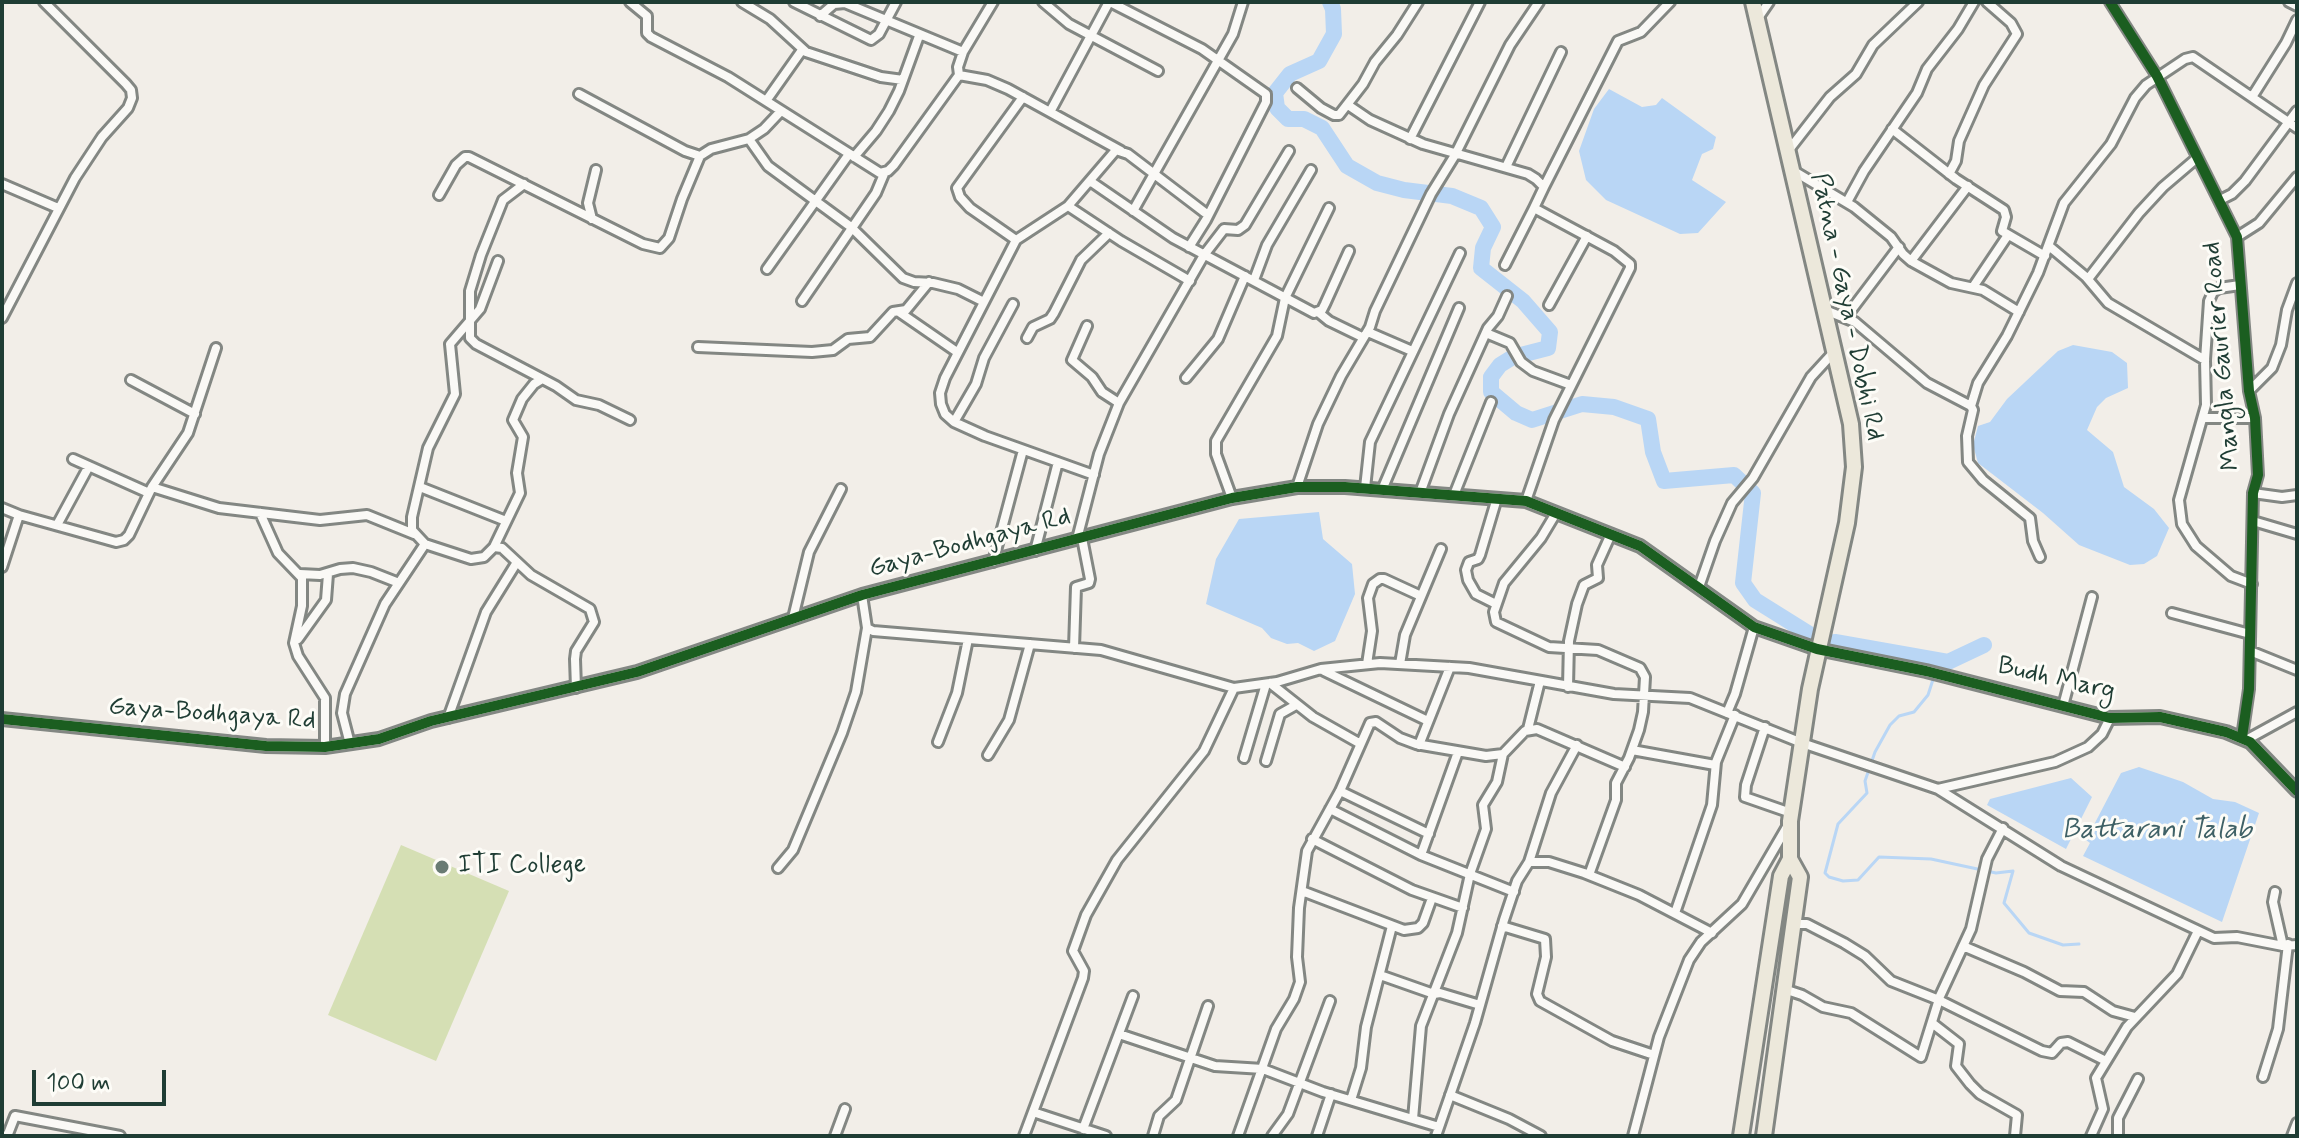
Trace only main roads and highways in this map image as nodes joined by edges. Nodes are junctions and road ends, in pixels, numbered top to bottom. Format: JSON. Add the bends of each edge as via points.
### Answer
{"nodes":[{"id":1,"x":1753,"y":2,"type":"edge"},
{"id":2,"x":1790,"y":859,"type":"junction"},
{"id":3,"x":1741,"y":1136,"type":"edge"},
{"id":4,"x":1764,"y":1136,"type":"edge"}],
"edges":[{"from":1,"to":2,"type":"main road","name":"Patna - Gaya - Dobhi Rd","via":[[1851,424],[1854,467],[1847,523],[1817,649],[1791,817]]},
{"from":2,"to":3,"type":"main road","via":[[1781,876]]},
{"from":2,"to":4,"type":"main road","via":[[1800,877]]}]}
